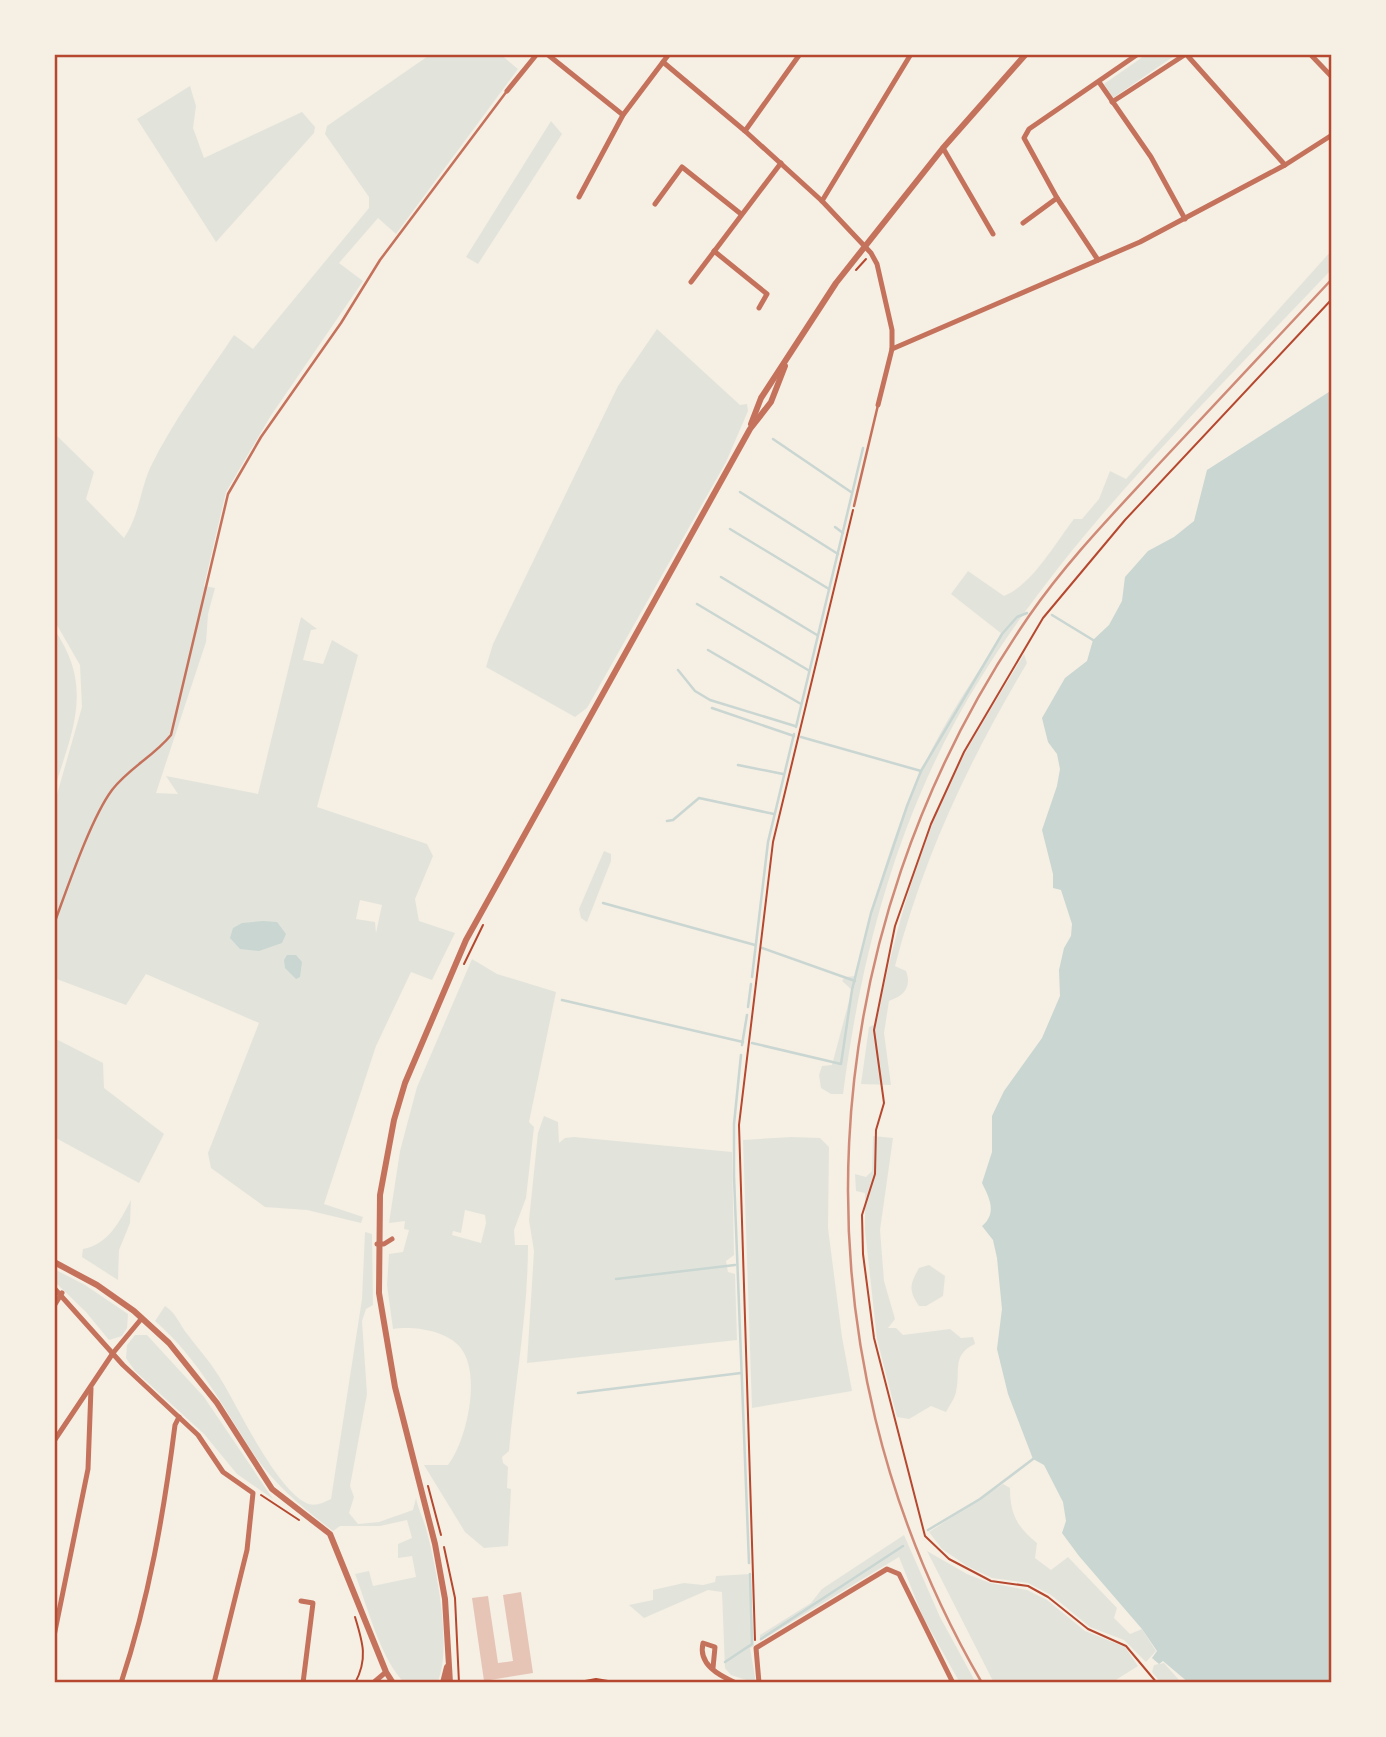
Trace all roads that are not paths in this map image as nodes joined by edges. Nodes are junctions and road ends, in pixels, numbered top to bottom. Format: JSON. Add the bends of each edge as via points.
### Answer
{"nodes":[{"id":1,"x":537,"y":54,"type":"edge"},
{"id":2,"x":547,"y":54,"type":"edge"},
{"id":3,"x":668,"y":54,"type":"edge"},
{"id":4,"x":800,"y":54,"type":"edge"},
{"id":5,"x":911,"y":54,"type":"edge"},
{"id":6,"x":1026,"y":54,"type":"edge"},
{"id":7,"x":1138,"y":54,"type":"edge"},
{"id":8,"x":1186,"y":54,"type":"edge"},
{"id":9,"x":1310,"y":54,"type":"edge"},
{"id":10,"x":663,"y":62,"type":"junction"},
{"id":11,"x":1332,"y":77,"type":"edge"},
{"id":12,"x":1099,"y":82,"type":"junction"},
{"id":13,"x":507,"y":91,"type":"joint"},
{"id":14,"x":1112,"y":102,"type":"junction"},
{"id":15,"x":624,"y":115,"type":"junction"},
{"id":16,"x":746,"y":131,"type":"junction"},
{"id":17,"x":1332,"y":135,"type":"edge"},
{"id":18,"x":943,"y":148,"type":"junction"},
{"id":19,"x":781,"y":163,"type":"junction"},
{"id":20,"x":1285,"y":164,"type":"junction"},
{"id":21,"x":579,"y":197,"type":"dead end"},
{"id":22,"x":1057,"y":198,"type":"junction"},
{"id":23,"x":822,"y":201,"type":"junction"},
{"id":24,"x":655,"y":204,"type":"dead end"},
{"id":25,"x":741,"y":214,"type":"junction"},
{"id":26,"x":1185,"y":219,"type":"junction"},
{"id":27,"x":1023,"y":223,"type":"dead end"},
{"id":28,"x":993,"y":234,"type":"dead end"},
{"id":29,"x":866,"y":246,"type":"junction"},
{"id":30,"x":714,"y":251,"type":"junction"},
{"id":31,"x":1098,"y":260,"type":"junction"},
{"id":32,"x":691,"y":282,"type":"dead end"},
{"id":33,"x":759,"y":308,"type":"dead end"},
{"id":34,"x":892,"y":349,"type":"junction"},
{"id":35,"x":785,"y":366,"type":"junction"},
{"id":36,"x":878,"y":405,"type":"joint"},
{"id":37,"x":750,"y":429,"type":"junction"},
{"id":38,"x":854,"y":506,"type":"road end"},
{"id":39,"x":54,"y":924,"type":"edge"},
{"id":40,"x":392,"y":1239,"type":"dead end"},
{"id":41,"x":377,"y":1244,"type":"junction"},
{"id":42,"x":54,"y":1262,"type":"edge"},
{"id":43,"x":54,"y":1288,"type":"edge"},
{"id":44,"x":62,"y":1293,"type":"junction"},
{"id":45,"x":54,"y":1306,"type":"edge"},
{"id":46,"x":142,"y":1318,"type":"junction"},
{"id":47,"x":113,"y":1353,"type":"junction"},
{"id":48,"x":91,"y":1388,"type":"junction"},
{"id":49,"x":179,"y":1417,"type":"junction"},
{"id":50,"x":54,"y":1441,"type":"edge"},
{"id":51,"x":301,"y":1601,"type":"dead end"},
{"id":52,"x":54,"y":1636,"type":"edge"},
{"id":53,"x":447,"y":1665,"type":"junction"},
{"id":54,"x":713,"y":1668,"type":"dead end"},
{"id":55,"x":386,"y":1672,"type":"junction"},
{"id":56,"x":121,"y":1683,"type":"edge"},
{"id":57,"x":214,"y":1683,"type":"edge"},
{"id":58,"x":303,"y":1683,"type":"edge"},
{"id":59,"x":373,"y":1683,"type":"edge"},
{"id":60,"x":394,"y":1683,"type":"edge"},
{"id":61,"x":443,"y":1683,"type":"edge"},
{"id":62,"x":450,"y":1683,"type":"edge"},
{"id":63,"x":736,"y":1683,"type":"edge"},
{"id":64,"x":759,"y":1683,"type":"edge"},
{"id":65,"x":953,"y":1683,"type":"edge"}],
"edges":[{"from":1,"to":13,"type":"street"},
{"from":2,"to":15,"type":"street"},
{"from":3,"to":10,"type":"street"},
{"from":4,"to":16,"type":"street"},
{"from":5,"to":23,"type":"street"},
{"from":6,"to":18,"type":"street"},
{"from":7,"to":12,"type":"street"},
{"from":8,"to":14,"type":"street"},
{"from":8,"to":20,"type":"street"},
{"from":9,"to":11,"type":"street"},
{"from":10,"to":15,"type":"street"},
{"from":10,"to":16,"type":"street"},
{"from":12,"to":14,"type":"street"},
{"from":12,"to":22,"type":"street","via":[[1030,129],[1024,138]]},
{"from":13,"to":39,"type":"lane","via":[[380,260],[228,494],[171,735],[111,791]]},
{"from":14,"to":26,"type":"street","via":[[1151,157]]},
{"from":15,"to":21,"type":"street"},
{"from":16,"to":19,"type":"street"},
{"from":17,"to":20,"type":"street"},
{"from":18,"to":28,"type":"street"},
{"from":18,"to":29,"type":"street"},
{"from":19,"to":23,"type":"street"},
{"from":19,"to":25,"type":"street"},
{"from":20,"to":26,"type":"street"},
{"from":22,"to":27,"type":"street"},
{"from":22,"to":31,"type":"street"},
{"from":23,"to":29,"type":"street"},
{"from":24,"to":25,"type":"street","via":[[682,167]]},
{"from":25,"to":30,"type":"street"},
{"from":26,"to":31,"type":"street"},
{"from":29,"to":34,"type":"street","via":[[883,289]]},
{"from":29,"to":35,"type":"street","via":[[825,300]]},
{"from":30,"to":32,"type":"street"},
{"from":30,"to":33,"type":"street","via":[[766,294]]},
{"from":31,"to":34,"type":"street"},
{"from":34,"to":36,"type":"street"},
{"from":35,"to":37,"type":"street","via":[[771,402]]},
{"from":35,"to":37,"type":"street","via":[[761,398]]},
{"from":36,"to":38,"type":"lane"},
{"from":37,"to":41,"type":"street","via":[[508,860],[447,979],[394,1120],[383,1168]]},
{"from":40,"to":41,"type":"street"},
{"from":41,"to":53,"type":"street","via":[[386,1348],[445,1599]]},
{"from":42,"to":46,"type":"street","via":[[97,1285]]},
{"from":43,"to":44,"type":"street"},
{"from":44,"to":45,"type":"street"},
{"from":44,"to":47,"type":"street"},
{"from":46,"to":47,"type":"street"},
{"from":46,"to":55,"type":"street","via":[[202,1382],[272,1489],[330,1534]]},
{"from":47,"to":48,"type":"street"},
{"from":47,"to":49,"type":"street"},
{"from":48,"to":50,"type":"street"},
{"from":48,"to":52,"type":"street","via":[[88,1469]]},
{"from":49,"to":56,"type":"street","via":[[147,1586]]},
{"from":49,"to":57,"type":"street","via":[[198,1435],[223,1472],[253,1493],[247,1550]]},
{"from":51,"to":58,"type":"street","via":[[313,1603]]},
{"from":53,"to":61,"type":"street"},
{"from":53,"to":62,"type":"street"},
{"from":54,"to":63,"type":"street"},
{"from":55,"to":59,"type":"street"},
{"from":55,"to":60,"type":"street"},
{"from":64,"to":65,"type":"street","via":[[756,1648],[878,1573],[892,1570],[899,1574]]}]}
